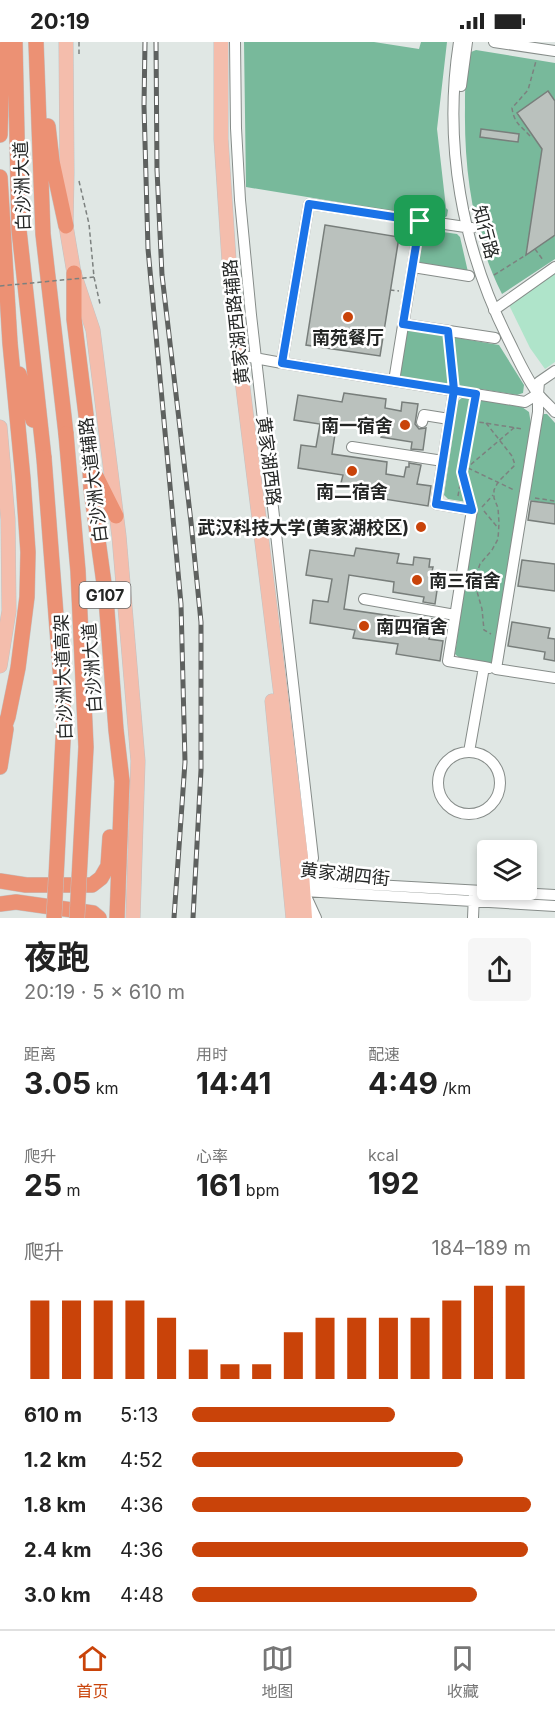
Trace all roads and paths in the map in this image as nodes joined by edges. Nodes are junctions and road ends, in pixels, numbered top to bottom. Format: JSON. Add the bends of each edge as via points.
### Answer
{"nodes":[{"id":1,"x":8,"y":42,"type":"edge"},
{"id":2,"x":15,"y":42,"type":"edge"},
{"id":3,"x":36,"y":42,"type":"edge"},
{"id":4,"x":66,"y":42,"type":"edge"},
{"id":5,"x":79,"y":42,"type":"edge"},
{"id":6,"x":213,"y":42,"type":"edge"},
{"id":7,"x":221,"y":42,"type":"edge"},
{"id":8,"x":235,"y":42,"type":"edge"},
{"id":9,"x":459,"y":42,"type":"edge"},
{"id":10,"x":467,"y":42,"type":"edge"},
{"id":11,"x":494,"y":42,"type":"edge"},
{"id":12,"x":515,"y":43,"type":"edge"},
{"id":13,"x":538,"y":48,"type":"junction"},
{"id":14,"x":555,"y":51,"type":"edge"},
{"id":15,"x":79,"y":54,"type":"dead end"},
{"id":16,"x":1,"y":68,"type":"edge"},
{"id":17,"x":37,"y":75,"type":"junction"},
{"id":18,"x":0,"y":135,"type":"edge"},
{"id":19,"x":530,"y":136,"type":"dead end"},
{"id":20,"x":0,"y":177,"type":"edge"},
{"id":21,"x":80,"y":182,"type":"dead end"},
{"id":22,"x":420,"y":221,"type":"junction"},
{"id":23,"x":66,"y":226,"type":"junction"},
{"id":24,"x":469,"y":228,"type":"junction"},
{"id":25,"x":535,"y":249,"type":"dead end"},
{"id":26,"x":526,"y":255,"type":"dead end"},
{"id":27,"x":413,"y":267,"type":"junction"},
{"id":28,"x":553,"y":269,"type":"edge"},
{"id":29,"x":74,"y":273,"type":"junction"},
{"id":30,"x":469,"y":276,"type":"dead end"},
{"id":31,"x":94,"y":277,"type":"junction"},
{"id":32,"x":488,"y":278,"type":"junction"},
{"id":33,"x":0,"y":285,"type":"edge"},
{"id":34,"x":0,"y":302,"type":"edge"},
{"id":35,"x":100,"y":304,"type":"dead end"},
{"id":36,"x":497,"y":308,"type":"junction"},
{"id":37,"x":74,"y":319,"type":"junction"},
{"id":38,"x":403,"y":324,"type":"junction"},
{"id":39,"x":448,"y":331,"type":"junction"},
{"id":40,"x":495,"y":338,"type":"dead end"},
{"id":41,"x":9,"y":343,"type":"junction"},
{"id":42,"x":238,"y":356,"type":"junction"},
{"id":43,"x":257,"y":358,"type":"junction"},
{"id":44,"x":282,"y":363,"type":"junction"},
{"id":45,"x":555,"y":371,"type":"edge"},
{"id":46,"x":394,"y":381,"type":"junction"},
{"id":47,"x":538,"y":388,"type":"junction"},
{"id":48,"x":454,"y":390,"type":"junction"},
{"id":49,"x":476,"y":394,"type":"junction"},
{"id":50,"x":555,"y":404,"type":"edge"},
{"id":51,"x":555,"y":412,"type":"edge"},
{"id":52,"x":449,"y":419,"type":"junction"},
{"id":53,"x":471,"y":420,"type":"junction"},
{"id":54,"x":422,"y":422,"type":"dead end"},
{"id":55,"x":486,"y":423,"type":"junction"},
{"id":56,"x":0,"y":427,"type":"edge"},
{"id":57,"x":515,"y":427,"type":"junction"},
{"id":58,"x":535,"y":430,"type":"junction"},
{"id":59,"x":66,"y":434,"type":"junction"},
{"id":60,"x":500,"y":440,"type":"junction"},
{"id":61,"x":352,"y":447,"type":"dead end"},
{"id":62,"x":44,"y":458,"type":"junction"},
{"id":63,"x":89,"y":461,"type":"junction"},
{"id":64,"x":442,"y":461,"type":"junction"},
{"id":65,"x":468,"y":468,"type":"junction"},
{"id":66,"x":462,"y":472,"type":"junction"},
{"id":67,"x":498,"y":482,"type":"junction"},
{"id":68,"x":494,"y":495,"type":"junction"},
{"id":69,"x":524,"y":496,"type":"junction"},
{"id":70,"x":555,"y":501,"type":"edge"},
{"id":71,"x":457,"y":507,"type":"junction"},
{"id":72,"x":472,"y":510,"type":"junction"},
{"id":73,"x":116,"y":516,"type":"junction"},
{"id":74,"x":499,"y":529,"type":"junction"},
{"id":75,"x":364,"y":599,"type":"dead end"},
{"id":76,"x":455,"y":615,"type":"junction"},
{"id":77,"x":501,"y":638,"type":"junction"},
{"id":78,"x":0,"y":666,"type":"edge"},
{"id":79,"x":484,"y":667,"type":"junction"},
{"id":80,"x":496,"y":669,"type":"junction"},
{"id":81,"x":555,"y":678,"type":"edge"},
{"id":82,"x":8,"y":717,"type":"junction"},
{"id":83,"x":116,"y":730,"type":"junction"},
{"id":84,"x":0,"y":739,"type":"edge"},
{"id":85,"x":469,"y":752,"type":"junction"},
{"id":86,"x":0,"y":767,"type":"edge"},
{"id":87,"x":0,"y":880,"type":"edge"},
{"id":88,"x":299,"y":886,"type":"junction"},
{"id":89,"x":474,"y":896,"type":"junction"},
{"id":90,"x":555,"y":896,"type":"edge"},
{"id":91,"x":0,"y":904,"type":"edge"},
{"id":92,"x":555,"y":906,"type":"edge"},
{"id":93,"x":54,"y":918,"type":"edge"},
{"id":94,"x":77,"y":918,"type":"edge"},
{"id":95,"x":99,"y":918,"type":"edge"},
{"id":96,"x":117,"y":918,"type":"edge"},
{"id":97,"x":133,"y":918,"type":"edge"},
{"id":98,"x":293,"y":918,"type":"edge"},
{"id":99,"x":305,"y":918,"type":"edge"},
{"id":100,"x":316,"y":918,"type":"edge"},
{"id":101,"x":473,"y":918,"type":"edge"}],
"edges":[{"from":1,"to":16,"type":"highway","name":"白沙洲大道"},
{"from":2,"to":62,"type":"highway","name":"白沙洲大道","via":[[19,230]]},
{"from":3,"to":17,"type":"highway","name":"白沙洲大道"},
{"from":4,"to":23,"type":"main road","name":"白沙洲大道辅路"},
{"from":5,"to":15,"type":"path"},
{"from":6,"to":88,"type":"main road","name":"黄家湖西路","via":[[216,187],[229,329]]},
{"from":7,"to":42,"type":"main road","name":"黄家湖西路","via":[[221,139]]},
{"from":8,"to":43,"type":"street","name":"黄家湖西路辅路","via":[[240,200]]},
{"from":9,"to":24,"type":"street","name":"知行路","via":[[453,122],[460,201]]},
{"from":10,"to":24,"type":"street","name":"知行路","via":[[460,90],[459,140]]},
{"from":11,"to":12,"type":"street"},
{"from":12,"to":13,"type":"street"},
{"from":13,"to":14,"type":"street"},
{"from":13,"to":19,"type":"path","via":[[528,90],[512,108],[513,117]]},
{"from":16,"to":18,"type":"highway","name":"白沙洲大道"},
{"from":17,"to":23,"type":"highway"},
{"from":17,"to":59,"type":"highway","name":"白沙洲大道","via":[[43,234]]},
{"from":20,"to":41,"type":"highway","name":"白沙洲大道"},
{"from":21,"to":31,"type":"path"},
{"from":22,"to":24,"type":"street"},
{"from":22,"to":27,"type":"street"},
{"from":22,"to":44,"type":"street","via":[[309,204]]},
{"from":23,"to":29,"type":"main road","name":"白沙洲大道辅路"},
{"from":24,"to":32,"type":"street","name":"知行路"},
{"from":24,"to":36,"type":"street","name":"知行路","via":[[482,280]]},
{"from":25,"to":28,"type":"path"},
{"from":26,"to":32,"type":"path"},
{"from":27,"to":30,"type":"street"},
{"from":27,"to":38,"type":"street"},
{"from":28,"to":36,"type":"street"},
{"from":29,"to":37,"type":"highway","name":"白沙洲大道","number":"G107"},
{"from":29,"to":73,"type":"main road","name":"白沙洲大道辅路","via":[[93,330]]},
{"from":31,"to":33,"type":"path","bridge":true},
{"from":31,"to":35,"type":"path"},
{"from":32,"to":36,"type":"street","name":"知行路"},
{"from":34,"to":41,"type":"highway"},
{"from":36,"to":47,"type":"street","name":"知行路"},
{"from":37,"to":59,"type":"highway","via":[[72,408]]},
{"from":37,"to":63,"type":"highway","name":"白沙洲大道","number":"G107"},
{"from":38,"to":39,"type":"street"},
{"from":38,"to":46,"type":"street"},
{"from":39,"to":40,"type":"street"},
{"from":39,"to":48,"type":"path"},
{"from":41,"to":62,"type":"highway"},
{"from":41,"to":82,"type":"highway","name":"白沙洲大道","via":[[28,552],[27,597]]},
{"from":42,"to":43,"type":"street"},
{"from":42,"to":88,"type":"main road","name":"黄家湖西路"},
{"from":43,"to":44,"type":"street"},
{"from":43,"to":88,"type":"street","name":"黄家湖西路辅路","via":[[313,858]]},
{"from":44,"to":46,"type":"street"},
{"from":45,"to":47,"type":"street"},
{"from":46,"to":48,"type":"street"},
{"from":47,"to":49,"type":"street","via":[[525,402]]},
{"from":47,"to":50,"type":"street","name":"知行路"},
{"from":47,"to":51,"type":"street","name":"知行路"},
{"from":47,"to":58,"type":"street"},
{"from":48,"to":49,"type":"street"},
{"from":48,"to":52,"type":"street"},
{"from":49,"to":53,"type":"path"},
{"from":52,"to":54,"type":"street","via":[[424,415]]},
{"from":52,"to":64,"type":"street"},
{"from":53,"to":55,"type":"path"},
{"from":53,"to":66,"type":"path"},
{"from":55,"to":57,"type":"path"},
{"from":55,"to":60,"type":"path"},
{"from":56,"to":78,"type":"main road","via":[[8,519],[9,611]]},
{"from":57,"to":58,"type":"path"},
{"from":57,"to":60,"type":"path"},
{"from":58,"to":69,"type":"street"},
{"from":59,"to":94,"type":"highway","name":"白沙洲大道高架","bridge":true,"via":[[78,571],[86,747]]},
{"from":60,"to":65,"type":"path"},
{"from":60,"to":67,"type":"path","via":[[515,465]]},
{"from":61,"to":64,"type":"street"},
{"from":62,"to":93,"type":"highway","name":"白沙洲大道高架","bridge":true,"via":[[64,720]]},
{"from":63,"to":73,"type":"highway"},
{"from":63,"to":83,"type":"highway","name":"白沙洲大道","number":"G107","via":[[106,598]]},
{"from":64,"to":71,"type":"street","via":[[436,504]]},
{"from":65,"to":66,"type":"path"},
{"from":65,"to":67,"type":"path"},
{"from":66,"to":71,"type":"path"},
{"from":66,"to":72,"type":"path"},
{"from":67,"to":68,"type":"path"},
{"from":67,"to":69,"type":"path"},
{"from":68,"to":74,"type":"path"},
{"from":68,"to":74,"type":"path","via":[[481,508]]},
{"from":69,"to":70,"type":"path"},
{"from":69,"to":77,"type":"street"},
{"from":71,"to":72,"type":"street"},
{"from":72,"to":76,"type":"street"},
{"from":73,"to":97,"type":"main road","name":"白沙洲大道辅路","via":[[138,761]]},
{"from":74,"to":77,"type":"path","via":[[474,581],[484,630]]},
{"from":75,"to":76,"type":"street"},
{"from":76,"to":79,"type":"street","via":[[448,662]]},
{"from":77,"to":80,"type":"street"},
{"from":79,"to":80,"type":"street"},
{"from":79,"to":85,"type":"street"},
{"from":80,"to":81,"type":"street"},
{"from":82,"to":84,"type":"highway","name":"白沙洲大道"},
{"from":82,"to":86,"type":"highway"},
{"from":83,"to":87,"type":"highway","via":[[108,867],[101,878],[92,885],[26,885]]},
{"from":83,"to":96,"type":"highway","name":"白沙洲大道","number":"G107","via":[[122,781]]},
{"from":85,"to":85,"type":"street","via":[[449,758],[438,776],[438,786],[447,805],[456,811],[476,813],[492,802],[500,784],[494,765],[479,753]]},
{"from":88,"to":89,"type":"street","name":"黄家湖四街"},
{"from":88,"to":98,"type":"main road","name":"黄家湖西路"},
{"from":88,"to":99,"type":"main road","name":"黄家湖西路"},
{"from":88,"to":100,"type":"street"},
{"from":89,"to":90,"type":"street","name":"黄家湖四街"},
{"from":89,"to":92,"type":"street","name":"黄家湖四街"},
{"from":89,"to":101,"type":"street"},
{"from":91,"to":95,"type":"highway","via":[[16,902],[93,913]]}]}
